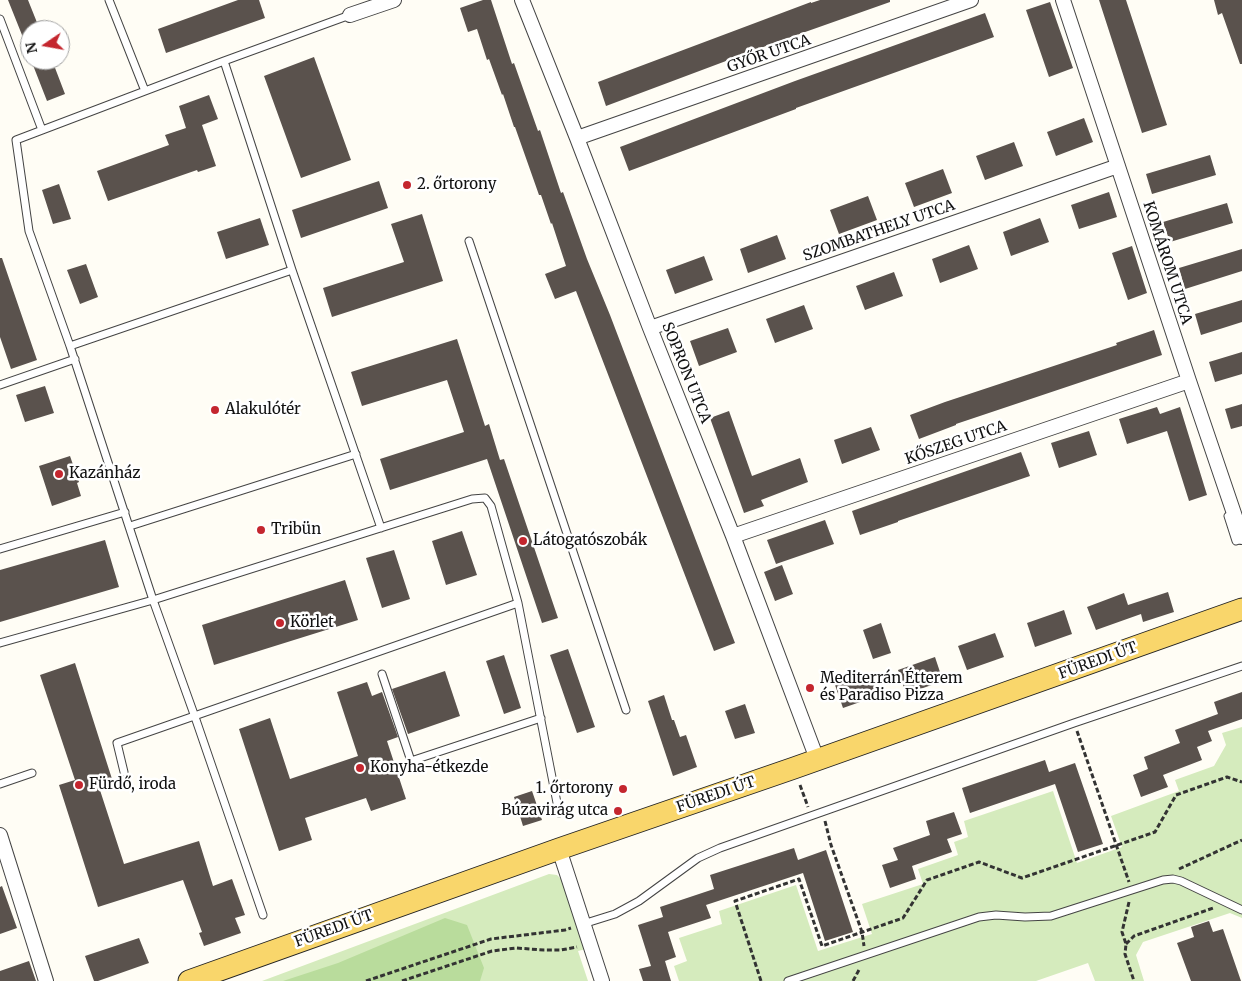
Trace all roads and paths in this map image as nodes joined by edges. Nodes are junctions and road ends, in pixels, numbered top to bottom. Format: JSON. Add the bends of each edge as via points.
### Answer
{"nodes":[{"id":1,"x":109,"y":0,"type":"edge"},
{"id":2,"x":394,"y":0,"type":"edge"},
{"id":3,"x":522,"y":0,"type":"edge"},
{"id":4,"x":971,"y":0,"type":"edge"},
{"id":5,"x":1063,"y":0,"type":"edge"},
{"id":6,"x":350,"y":15,"type":"joint"},
{"id":7,"x":0,"y":19,"type":"edge"},
{"id":8,"x":224,"y":61,"type":"junction"},
{"id":9,"x":145,"y":91,"type":"junction"},
{"id":10,"x":42,"y":130,"type":"junction"},
{"id":11,"x":577,"y":138,"type":"junction"},
{"id":12,"x":1118,"y":166,"type":"junction"},
{"id":13,"x":469,"y":241,"type":"dead end"},
{"id":14,"x":292,"y":270,"type":"junction"},
{"id":15,"x":650,"y":328,"type":"junction"},
{"id":16,"x":70,"y":346,"type":"junction"},
{"id":17,"x":75,"y":359,"type":"junction"},
{"id":18,"x":1189,"y":381,"type":"junction"},
{"id":19,"x":0,"y":385,"type":"edge"},
{"id":20,"x":1187,"y":397,"type":"dead end"},
{"id":21,"x":1195,"y":409,"type":"junction"},
{"id":22,"x":356,"y":454,"type":"junction"},
{"id":23,"x":125,"y":512,"type":"junction"},
{"id":24,"x":130,"y":526,"type":"junction"},
{"id":25,"x":381,"y":528,"type":"junction"},
{"id":26,"x":733,"y":536,"type":"junction"},
{"id":27,"x":1242,"y":538,"type":"edge"},
{"id":28,"x":0,"y":549,"type":"edge"},
{"id":29,"x":153,"y":600,"type":"junction"},
{"id":30,"x":518,"y":603,"type":"junction"},
{"id":31,"x":1242,"y":609,"type":"edge"},
{"id":32,"x":0,"y":644,"type":"edge"},
{"id":33,"x":1242,"y":666,"type":"edge"},
{"id":34,"x":382,"y":674,"type":"dead end"},
{"id":35,"x":626,"y":710,"type":"dead end"},
{"id":36,"x":195,"y":717,"type":"junction"},
{"id":37,"x":541,"y":718,"type":"junction"},
{"id":38,"x":1074,"y":723,"type":"junction"},
{"id":39,"x":817,"y":759,"type":"junction"},
{"id":40,"x":124,"y":772,"type":"dead end"},
{"id":41,"x":32,"y":773,"type":"dead end"},
{"id":42,"x":1242,"y":782,"type":"edge"},
{"id":43,"x":0,"y":784,"type":"edge"},
{"id":44,"x":800,"y":784,"type":"dead end"},
{"id":45,"x":559,"y":813,"type":"dead end"},
{"id":46,"x":822,"y":813,"type":"junction"},
{"id":47,"x":811,"y":816,"type":"junction"},
{"id":48,"x":0,"y":835,"type":"edge"},
{"id":49,"x":1242,"y":840,"type":"edge"},
{"id":50,"x":1117,"y":846,"type":"junction"},
{"id":51,"x":559,"y":849,"type":"junction"},
{"id":52,"x":1164,"y":880,"type":"junction"},
{"id":53,"x":1131,"y":890,"type":"junction"},
{"id":54,"x":1227,"y":903,"type":"junction"},
{"id":55,"x":1242,"y":910,"type":"edge"},
{"id":56,"x":263,"y":915,"type":"dead end"},
{"id":57,"x":583,"y":924,"type":"junction"},
{"id":58,"x":862,"y":932,"type":"junction"},
{"id":59,"x":590,"y":944,"type":"junction"},
{"id":60,"x":1126,"y":944,"type":"junction"},
{"id":61,"x":866,"y":955,"type":"junction"},
{"id":62,"x":46,"y":981,"type":"edge"},
{"id":63,"x":190,"y":981,"type":"edge"},
{"id":64,"x":366,"y":981,"type":"edge"},
{"id":65,"x":402,"y":981,"type":"edge"},
{"id":66,"x":602,"y":981,"type":"edge"},
{"id":67,"x":761,"y":981,"type":"edge"},
{"id":68,"x":788,"y":981,"type":"edge"},
{"id":69,"x":1134,"y":981,"type":"edge"}],
"edges":[{"from":1,"to":9,"type":"lane"},
{"from":2,"to":6,"type":"street"},
{"from":3,"to":11,"type":"street","name":"SOPRON UTCA"},
{"from":4,"to":11,"type":"street","name":"GYŐR UTCA"},
{"from":5,"to":12,"type":"street","name":"KOMÁROM UTCA"},
{"from":6,"to":8,"type":"lane"},
{"from":7,"to":10,"type":"lane"},
{"from":8,"to":9,"type":"lane"},
{"from":8,"to":14,"type":"lane"},
{"from":9,"to":10,"type":"lane"},
{"from":10,"to":16,"type":"lane","via":[[16,140],[29,232]]},
{"from":11,"to":15,"type":"street","name":"SOPRON UTCA"},
{"from":12,"to":15,"type":"street","name":"SZOMBATHELY UTCA"},
{"from":12,"to":18,"type":"street","name":"KOMÁROM UTCA"},
{"from":13,"to":35,"type":"lane"},
{"from":14,"to":16,"type":"lane"},
{"from":14,"to":22,"type":"lane"},
{"from":15,"to":26,"type":"street","name":"SOPRON UTCA"},
{"from":16,"to":17,"type":"lane"},
{"from":17,"to":19,"type":"lane"},
{"from":17,"to":23,"type":"lane"},
{"from":18,"to":21,"type":"street","name":"KOMÁROM UTCA"},
{"from":18,"to":26,"type":"street","name":"KŐSZEG UTCA"},
{"from":20,"to":21,"type":"lane"},
{"from":21,"to":27,"type":"street","name":"KOMÁROM UTCA","via":[[1232,520]]},
{"from":22,"to":24,"type":"lane"},
{"from":22,"to":25,"type":"lane"},
{"from":23,"to":24,"type":"lane"},
{"from":23,"to":28,"type":"lane"},
{"from":24,"to":29,"type":"lane"},
{"from":25,"to":29,"type":"lane"},
{"from":25,"to":30,"type":"lane","via":[[472,499],[485,498],[491,506]]},
{"from":26,"to":39,"type":"street","name":"SOPRON UTCA"},
{"from":29,"to":32,"type":"lane"},
{"from":29,"to":36,"type":"lane"},
{"from":30,"to":36,"type":"lane"},
{"from":30,"to":37,"type":"lane"},
{"from":31,"to":39,"type":"main road","name":"FÜREDI ÚT"},
{"from":33,"to":38,"type":"lane"},
{"from":34,"to":37,"type":"lane","via":[[411,761]]},
{"from":36,"to":40,"type":"lane","via":[[117,743]]},
{"from":36,"to":56,"type":"lane"},
{"from":37,"to":45,"type":"lane"},
{"from":38,"to":46,"type":"lane"},
{"from":38,"to":50,"type":"path"},
{"from":39,"to":51,"type":"main road","name":"FÜREDI ÚT"},
{"from":41,"to":43,"type":"lane"},
{"from":42,"to":50,"type":"path","via":[[1228,777],[1176,795],[1155,832]]},
{"from":44,"to":47,"type":"path"},
{"from":46,"to":47,"type":"lane"},
{"from":46,"to":58,"type":"path"},
{"from":47,"to":57,"type":"lane","via":[[698,858],[638,901],[614,914]]},
{"from":48,"to":62,"type":"street"},
{"from":49,"to":52,"type":"path","via":[[1182,867]]},
{"from":50,"to":53,"type":"path"},
{"from":50,"to":58,"type":"path","via":[[1022,878],[979,862],[927,880],[903,918]]},
{"from":51,"to":57,"type":"street"},
{"from":51,"to":63,"type":"main road","name":"FÜREDI ÚT"},
{"from":52,"to":53,"type":"lane"},
{"from":52,"to":54,"type":"lane","via":[[1173,879]]},
{"from":53,"to":60,"type":"path","via":[[1122,932]]},
{"from":53,"to":61,"type":"lane","via":[[1051,916],[979,917]]},
{"from":54,"to":55,"type":"lane"},
{"from":54,"to":60,"type":"path","via":[[1134,936]]},
{"from":57,"to":59,"type":"street"},
{"from":57,"to":64,"type":"path","via":[[565,930],[491,939]]},
{"from":58,"to":61,"type":"path"},
{"from":58,"to":67,"type":"path","via":[[822,946],[799,879],[735,901]]},
{"from":59,"to":65,"type":"path","via":[[561,950],[516,948],[492,951]]},
{"from":59,"to":66,"type":"street"},
{"from":60,"to":69,"type":"path","via":[[1125,954]]},
{"from":61,"to":68,"type":"lane"}]}
